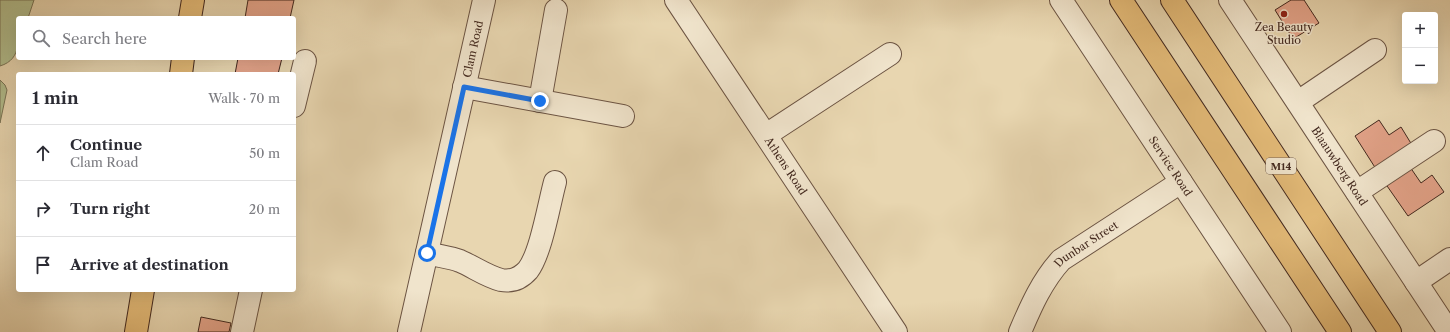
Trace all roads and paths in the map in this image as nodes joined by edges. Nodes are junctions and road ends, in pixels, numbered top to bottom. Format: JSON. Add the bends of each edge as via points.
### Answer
{"nodes":[{"id":1,"x":193,"y":0,"type":"edge"},
{"id":2,"x":484,"y":0,"type":"edge"},
{"id":3,"x":676,"y":0,"type":"edge"},
{"id":4,"x":1061,"y":0,"type":"edge"},
{"id":5,"x":1121,"y":0,"type":"edge"},
{"id":6,"x":1172,"y":0,"type":"edge"},
{"id":7,"x":1230,"y":0,"type":"edge"},
{"id":8,"x":556,"y":10,"type":"dead end"},
{"id":9,"x":190,"y":16,"type":"edge"},
{"id":10,"x":1375,"y":50,"type":"dead end"},
{"id":11,"x":890,"y":54,"type":"dead end"},
{"id":12,"x":183,"y":60,"type":"edge"},
{"id":13,"x":304,"y":61,"type":"dead end"},
{"id":14,"x":181,"y":72,"type":"edge"},
{"id":15,"x":464,"y":87,"type":"junction"},
{"id":16,"x":296,"y":97,"type":"edge"},
{"id":17,"x":540,"y":101,"type":"junction"},
{"id":18,"x":1298,"y":102,"type":"junction"},
{"id":19,"x":624,"y":116,"type":"dead end"},
{"id":20,"x":766,"y":135,"type":"junction"},
{"id":21,"x":1434,"y":141,"type":"dead end"},
{"id":22,"x":555,"y":182,"type":"dead end"},
{"id":23,"x":1181,"y":182,"type":"junction"},
{"id":24,"x":1356,"y":192,"type":"junction"},
{"id":25,"x":427,"y":253,"type":"junction"},
{"id":26,"x":1450,"y":259,"type":"edge"},
{"id":27,"x":1416,"y":282,"type":"junction"},
{"id":28,"x":143,"y":292,"type":"edge"},
{"id":29,"x":251,"y":292,"type":"edge"},
{"id":30,"x":136,"y":332,"type":"edge"},
{"id":31,"x":242,"y":332,"type":"edge"},
{"id":32,"x":409,"y":332,"type":"edge"},
{"id":33,"x":896,"y":332,"type":"edge"},
{"id":34,"x":1020,"y":332,"type":"edge"},
{"id":35,"x":1280,"y":332,"type":"edge"},
{"id":36,"x":1340,"y":332,"type":"edge"},
{"id":37,"x":1390,"y":332,"type":"edge"},
{"id":38,"x":1449,"y":332,"type":"edge"}],
"edges":[{"from":1,"to":9,"type":"main road"},
{"from":2,"to":15,"type":"street","name":"Clam Road"},
{"from":3,"to":20,"type":"street","name":"Athens Road"},
{"from":4,"to":23,"type":"street","name":"Service Road"},
{"from":5,"to":36,"type":"main road"},
{"from":6,"to":37,"type":"main road","number":"M14"},
{"from":7,"to":18,"type":"street","name":"Blaauwberg Road"},
{"from":8,"to":17,"type":"street"},
{"from":10,"to":18,"type":"street"},
{"from":11,"to":20,"type":"street"},
{"from":12,"to":14,"type":"main road"},
{"from":13,"to":16,"type":"street"},
{"from":15,"to":17,"type":"street"},
{"from":15,"to":25,"type":"street","name":"Clam Road"},
{"from":17,"to":19,"type":"street"},
{"from":18,"to":24,"type":"street","name":"Blaauwberg Road"},
{"from":20,"to":33,"type":"street","name":"Athens Road"},
{"from":21,"to":24,"type":"street"},
{"from":22,"to":25,"type":"street","via":[[537,250],[529,269],[518,278],[511,281],[502,280],[459,261]]},
{"from":23,"to":34,"type":"street","name":"Dunbar Street","via":[[1061,260],[1042,285]]},
{"from":23,"to":35,"type":"street","name":"Service Road"},
{"from":24,"to":27,"type":"street","name":"Blaauwberg Road"},
{"from":25,"to":32,"type":"street","name":"Clam Road"},
{"from":26,"to":27,"type":"street"},
{"from":27,"to":38,"type":"street","name":"Blaauwberg Road"},
{"from":28,"to":30,"type":"main road"},
{"from":29,"to":31,"type":"street"}]}
